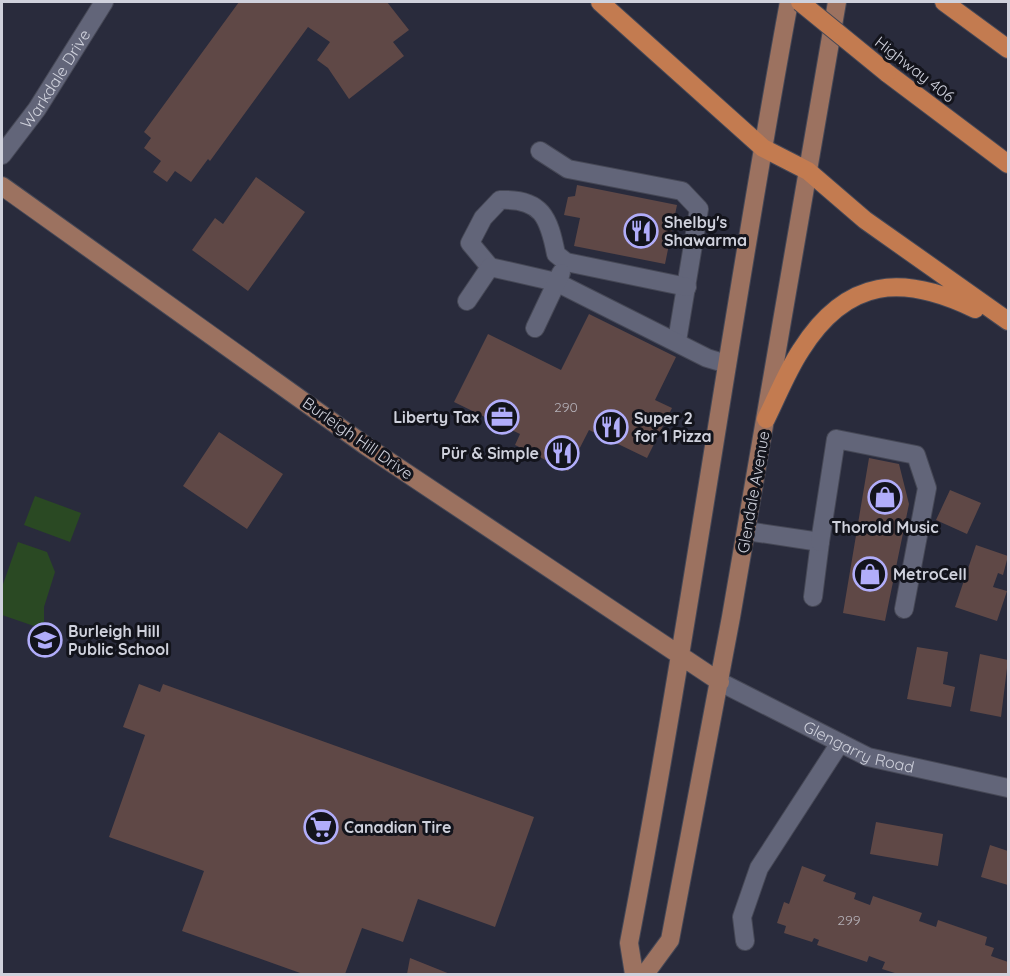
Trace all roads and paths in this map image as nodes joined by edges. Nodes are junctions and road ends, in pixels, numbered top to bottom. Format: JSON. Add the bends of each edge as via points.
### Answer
{"nodes":[{"id":1,"x":104,"y":2,"type":"edge"},
{"id":2,"x":600,"y":2,"type":"edge"},
{"id":3,"x":789,"y":2,"type":"edge"},
{"id":4,"x":800,"y":2,"type":"edge"},
{"id":5,"x":837,"y":2,"type":"edge"},
{"id":6,"x":944,"y":2,"type":"edge"},
{"id":7,"x":1008,"y":49,"type":"edge"},
{"id":8,"x":763,"y":148,"type":"junction"},
{"id":9,"x":540,"y":151,"type":"dead end"},
{"id":10,"x":2,"y":154,"type":"edge"},
{"id":11,"x":1008,"y":164,"type":"edge"},
{"id":12,"x":808,"y":171,"type":"junction"},
{"id":13,"x":2,"y":186,"type":"edge"},
{"id":14,"x":566,"y":262,"type":"junction"},
{"id":15,"x":490,"y":267,"type":"junction"},
{"id":16,"x":556,"y":282,"type":"junction"},
{"id":17,"x":687,"y":287,"type":"junction"},
{"id":18,"x":467,"y":301,"type":"dead end"},
{"id":19,"x":1008,"y":321,"type":"edge"},
{"id":20,"x":1008,"y":326,"type":"edge"},
{"id":21,"x":535,"y":328,"type":"dead end"},
{"id":22,"x":676,"y":341,"type":"junction"},
{"id":23,"x":727,"y":364,"type":"junction"},
{"id":24,"x":766,"y":420,"type":"junction"},
{"id":25,"x":747,"y":531,"type":"junction"},
{"id":26,"x":820,"y":542,"type":"junction"},
{"id":27,"x":813,"y":597,"type":"dead end"},
{"id":28,"x":904,"y":609,"type":"dead end"},
{"id":29,"x":680,"y":655,"type":"junction"},
{"id":30,"x":720,"y":682,"type":"junction"},
{"id":31,"x":840,"y":743,"type":"junction"},
{"id":32,"x":1008,"y":788,"type":"edge"},
{"id":33,"x":745,"y":942,"type":"dead end"},
{"id":34,"x":634,"y":975,"type":"edge"},
{"id":35,"x":645,"y":975,"type":"edge"}],
"edges":[{"from":1,"to":10,"type":"street","name":"Warkdale Drive","via":[[37,109]]},
{"from":2,"to":8,"type":"highway"},
{"from":3,"to":8,"type":"main road"},
{"from":4,"to":11,"type":"highway","name":"Highway 406","bridge":true},
{"from":5,"to":12,"type":"main road","name":"Glendale Avenue"},
{"from":6,"to":7,"type":"highway"},
{"from":8,"to":12,"type":"highway"},
{"from":8,"to":23,"type":"main road"},
{"from":9,"to":17,"type":"street","via":[[568,169],[682,191],[699,209]]},
{"from":12,"to":19,"type":"highway","via":[[865,220]]},
{"from":12,"to":24,"type":"main road","name":"Glendale Avenue"},
{"from":13,"to":29,"type":"main road","name":"Burleigh Hill Drive","via":[[366,446]]},
{"from":14,"to":15,"type":"street","via":[[556,254],[551,228],[542,211],[518,199],[500,200],[483,218],[471,243]]},
{"from":14,"to":16,"type":"street"},
{"from":14,"to":17,"type":"street"},
{"from":15,"to":16,"type":"street"},
{"from":15,"to":18,"type":"street"},
{"from":16,"to":21,"type":"street"},
{"from":16,"to":22,"type":"street"},
{"from":17,"to":22,"type":"street"},
{"from":20,"to":24,"type":"highway","via":[[942,294],[905,286],[878,288],[826,317],[801,350]]},
{"from":22,"to":23,"type":"street"},
{"from":23,"to":29,"type":"main road"},
{"from":24,"to":25,"type":"main road","name":"Glendale Avenue"},
{"from":25,"to":26,"type":"street"},
{"from":25,"to":30,"type":"main road","name":"Glendale Avenue"},
{"from":26,"to":27,"type":"street"},
{"from":26,"to":28,"type":"street","via":[[837,440],[916,454],[927,488]]},
{"from":29,"to":30,"type":"main road","name":"Burleigh Hill Drive"},
{"from":29,"to":34,"type":"main road","via":[[629,943]]},
{"from":30,"to":31,"type":"street","name":"Glengarry Road"},
{"from":30,"to":35,"type":"main road","name":"Glendale Avenue","via":[[670,940]]},
{"from":31,"to":32,"type":"street","name":"Glengarry Road","via":[[868,757]]},
{"from":31,"to":33,"type":"street","via":[[759,868],[742,917]]}]}
